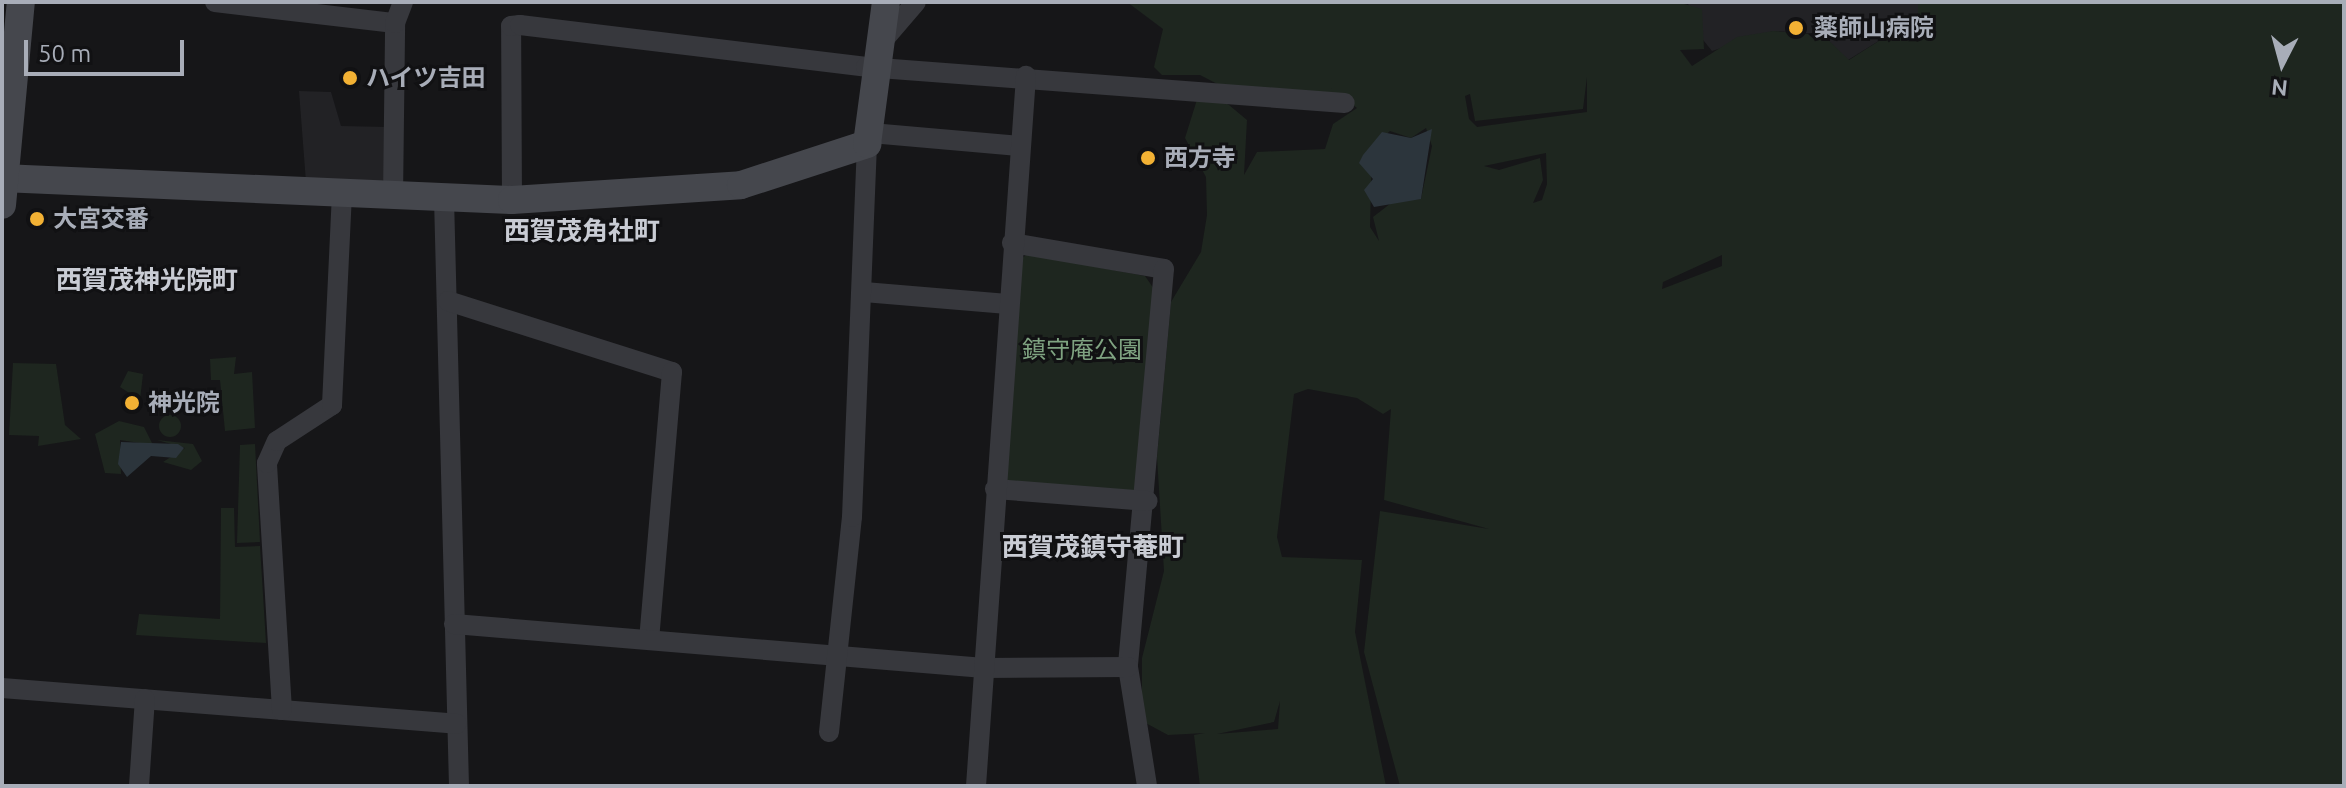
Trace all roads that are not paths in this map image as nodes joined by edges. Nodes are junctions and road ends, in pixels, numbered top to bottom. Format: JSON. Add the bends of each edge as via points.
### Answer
{"nodes":[{"id":1,"x":21,"y":2,"type":"edge"},
{"id":2,"x":215,"y":2,"type":"edge"},
{"id":3,"x":403,"y":2,"type":"edge"},
{"id":4,"x":886,"y":2,"type":"edge"},
{"id":5,"x":916,"y":2,"type":"edge"},
{"id":6,"x":395,"y":23,"type":"junction"},
{"id":7,"x":879,"y":56,"type":"junction"},
{"id":8,"x":1026,"y":76,"type":"junction"},
{"id":9,"x":1345,"y":103,"type":"dead end"},
{"id":10,"x":869,"y":138,"type":"junction"},
{"id":11,"x":1019,"y":146,"type":"junction"},
{"id":12,"x":3,"y":187,"type":"edge"},
{"id":13,"x":342,"y":196,"type":"junction"},
{"id":14,"x":393,"y":198,"type":"junction"},
{"id":15,"x":444,"y":198,"type":"junction"},
{"id":16,"x":512,"y":200,"type":"junction"},
{"id":17,"x":1012,"y":243,"type":"junction"},
{"id":18,"x":864,"y":292,"type":"junction"},
{"id":19,"x":448,"y":301,"type":"junction"},
{"id":20,"x":1007,"y":304,"type":"junction"},
{"id":21,"x":995,"y":489,"type":"junction"},
{"id":22,"x":1148,"y":501,"type":"junction"},
{"id":23,"x":454,"y":624,"type":"junction"},
{"id":24,"x":649,"y":639,"type":"junction"},
{"id":25,"x":837,"y":656,"type":"junction"},
{"id":26,"x":1128,"y":667,"type":"junction"},
{"id":27,"x":984,"y":668,"type":"junction"},
{"id":28,"x":2,"y":688,"type":"edge"},
{"id":29,"x":145,"y":699,"type":"junction"},
{"id":30,"x":282,"y":710,"type":"junction"},
{"id":31,"x":457,"y":724,"type":"junction"},
{"id":32,"x":829,"y":732,"type":"dead end"},
{"id":33,"x":139,"y":786,"type":"edge"},
{"id":34,"x":459,"y":786,"type":"edge"},
{"id":35,"x":976,"y":786,"type":"edge"},
{"id":36,"x":1147,"y":786,"type":"edge"}],
"edges":[{"from":1,"to":12,"type":"street"},
{"from":2,"to":6,"type":"street"},
{"from":3,"to":6,"type":"street"},
{"from":4,"to":7,"type":"street"},
{"from":5,"to":7,"type":"street"},
{"from":6,"to":14,"type":"street"},
{"from":7,"to":8,"type":"street"},
{"from":7,"to":10,"type":"street"},
{"from":7,"to":16,"type":"street","via":[[511,26]]},
{"from":8,"to":9,"type":"street"},
{"from":8,"to":11,"type":"street"},
{"from":10,"to":11,"type":"street"},
{"from":10,"to":16,"type":"street","via":[[712,190]]},
{"from":10,"to":18,"type":"street"},
{"from":11,"to":17,"type":"street"},
{"from":12,"to":13,"type":"street"},
{"from":13,"to":14,"type":"street"},
{"from":13,"to":30,"type":"street","via":[[332,405],[277,441],[267,463]]},
{"from":14,"to":15,"type":"street"},
{"from":15,"to":16,"type":"street"},
{"from":15,"to":19,"type":"street"},
{"from":17,"to":20,"type":"street"},
{"from":17,"to":22,"type":"street","via":[[1164,269]]},
{"from":18,"to":20,"type":"street"},
{"from":18,"to":25,"type":"street"},
{"from":19,"to":23,"type":"street","via":[[445,448]]},
{"from":19,"to":24,"type":"street","via":[[672,372]]},
{"from":20,"to":21,"type":"street"},
{"from":21,"to":22,"type":"street"},
{"from":21,"to":27,"type":"street"},
{"from":22,"to":26,"type":"street"},
{"from":23,"to":24,"type":"street"},
{"from":23,"to":31,"type":"street"},
{"from":24,"to":25,"type":"street"},
{"from":25,"to":27,"type":"street"},
{"from":25,"to":32,"type":"street"},
{"from":26,"to":27,"type":"street"},
{"from":26,"to":36,"type":"street"},
{"from":27,"to":35,"type":"street"},
{"from":28,"to":29,"type":"street"},
{"from":29,"to":30,"type":"street"},
{"from":29,"to":33,"type":"street"},
{"from":30,"to":31,"type":"street"},
{"from":31,"to":34,"type":"street"}]}
